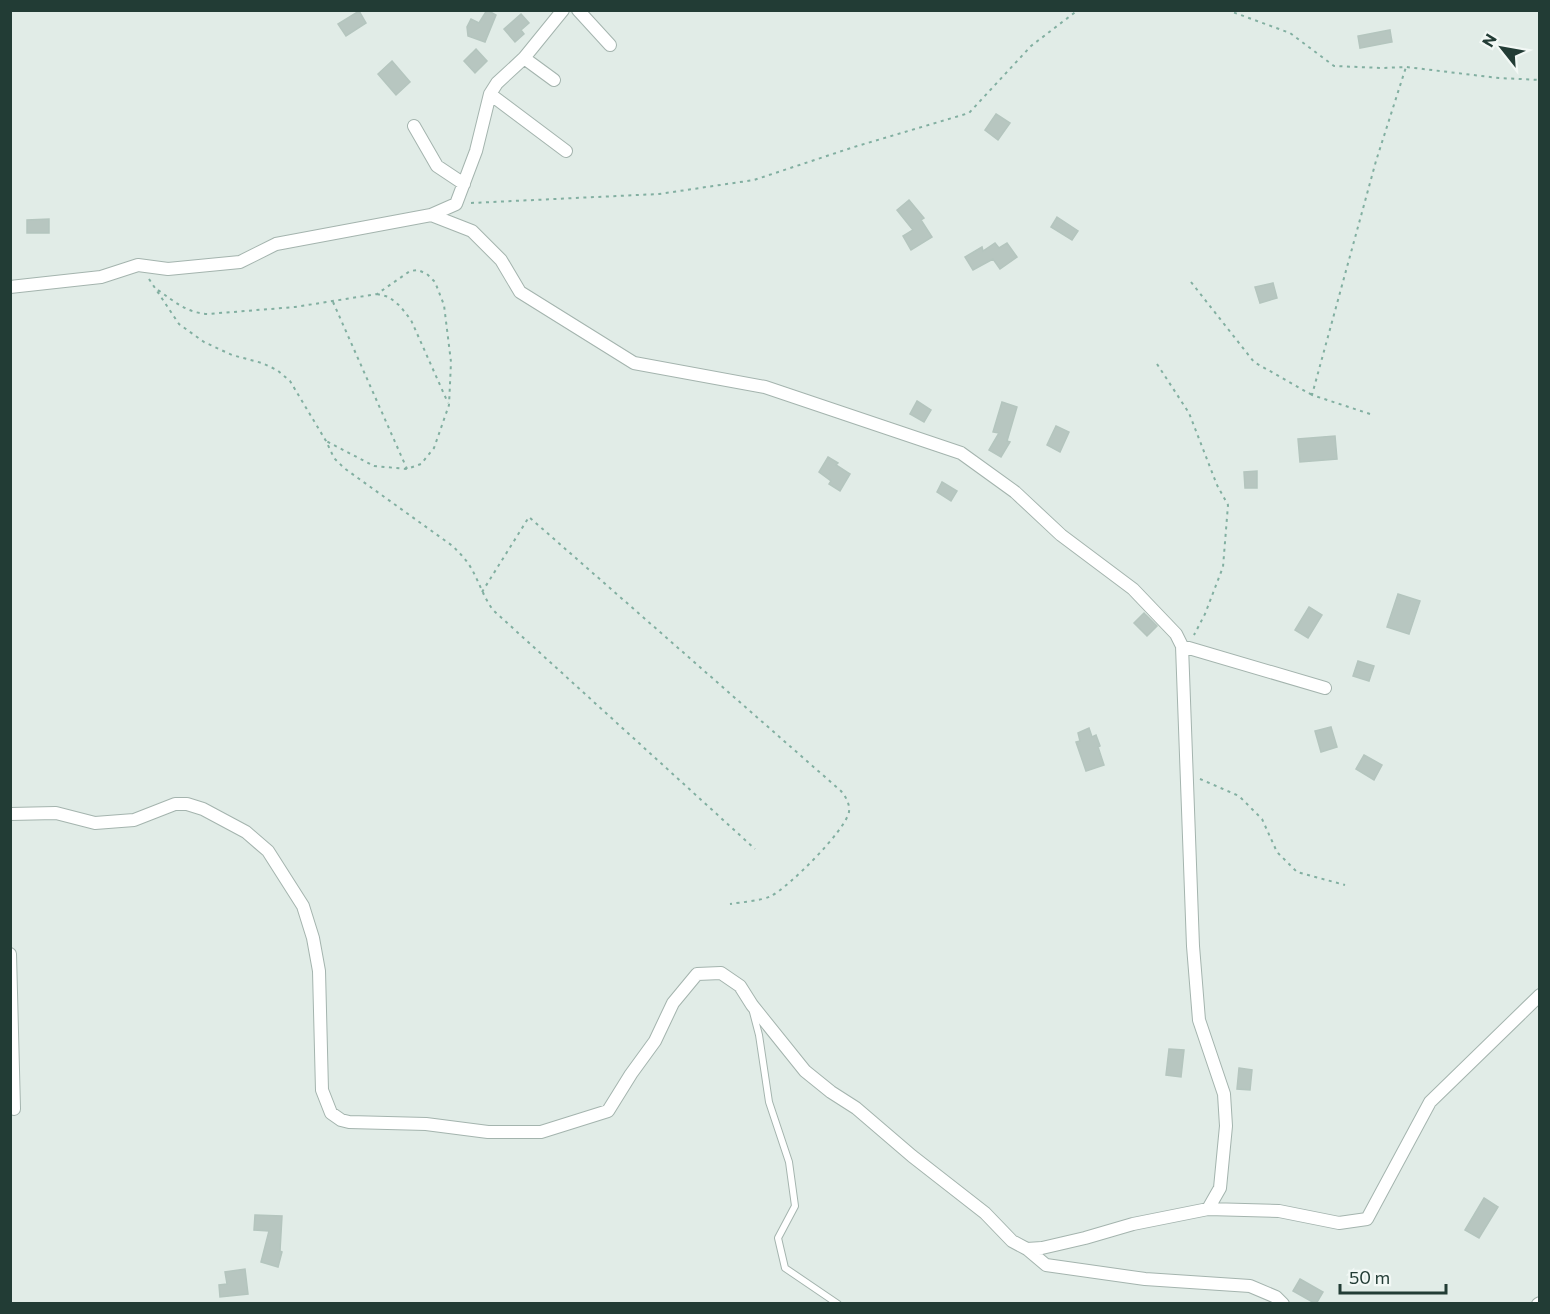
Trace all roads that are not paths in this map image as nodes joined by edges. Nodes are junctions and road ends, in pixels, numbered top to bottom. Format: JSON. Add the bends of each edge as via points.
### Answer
{"nodes":[{"id":1,"x":563,"y":10,"type":"edge"},
{"id":2,"x":578,"y":10,"type":"edge"},
{"id":3,"x":610,"y":45,"type":"dead end"},
{"id":4,"x":524,"y":58,"type":"junction"},
{"id":5,"x":554,"y":80,"type":"dead end"},
{"id":6,"x":490,"y":94,"type":"junction"},
{"id":7,"x":414,"y":126,"type":"dead end"},
{"id":8,"x":566,"y":151,"type":"dead end"},
{"id":9,"x":464,"y":184,"type":"junction"},
{"id":10,"x":430,"y":215,"type":"junction"},
{"id":11,"x":10,"y":287,"type":"edge"},
{"id":12,"x":1182,"y":646,"type":"junction"},
{"id":13,"x":1324,"y":688,"type":"dead end"},
{"id":14,"x":10,"y":814,"type":"edge"},
{"id":15,"x":10,"y":954,"type":"edge"},
{"id":16,"x":1539,"y":995,"type":"edge"},
{"id":17,"x":752,"y":1005,"type":"junction"},
{"id":18,"x":14,"y":1109,"type":"dead end"},
{"id":19,"x":1208,"y":1209,"type":"junction"},
{"id":20,"x":1027,"y":1249,"type":"junction"},
{"id":21,"x":838,"y":1304,"type":"edge"},
{"id":22,"x":1283,"y":1304,"type":"edge"}],
"edges":[{"from":1,"to":4,"type":"street"},
{"from":2,"to":3,"type":"street"},
{"from":4,"to":5,"type":"street"},
{"from":4,"to":6,"type":"street"},
{"from":6,"to":8,"type":"street"},
{"from":6,"to":9,"type":"street"},
{"from":7,"to":9,"type":"street","via":[[437,166]]},
{"from":9,"to":10,"type":"street","via":[[456,204]]},
{"from":10,"to":11,"type":"street","via":[[276,244],[240,262],[168,269],[138,265],[101,277]]},
{"from":10,"to":12,"type":"street","via":[[472,231],[501,260],[520,292],[634,363],[765,387],[961,453],[1133,589],[1176,634]]},
{"from":12,"to":13,"type":"street"},
{"from":12,"to":19,"type":"street","via":[[1199,1020],[1224,1094],[1226,1126],[1220,1188]]},
{"from":14,"to":17,"type":"street","via":[[56,813],[95,823],[134,820],[175,804],[187,804],[246,832],[261,845],[303,906],[313,938],[319,971],[322,1090],[332,1113],[341,1120],[488,1132],[541,1131],[608,1111],[655,1041],[673,1003],[697,974],[721,974],[740,986]]},
{"from":15,"to":18,"type":"street"},
{"from":16,"to":19,"type":"street","via":[[1430,1102],[1367,1219],[1339,1223],[1279,1211]]},
{"from":17,"to":20,"type":"street","via":[[804,1071],[856,1107],[985,1213],[1012,1241]]},
{"from":17,"to":21,"type":"lane","via":[[769,1102],[789,1162],[795,1206],[778,1238],[785,1268]]},
{"from":19,"to":20,"type":"street"},
{"from":20,"to":22,"type":"street","via":[[1046,1265],[1180,1283],[1250,1286]]}]}
